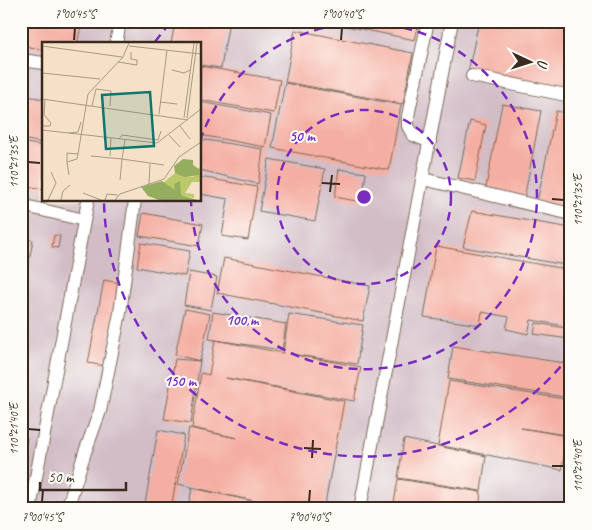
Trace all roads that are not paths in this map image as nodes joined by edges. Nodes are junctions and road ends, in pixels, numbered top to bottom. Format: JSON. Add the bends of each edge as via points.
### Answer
{"nodes":[{"id":1,"x":120,"y":21,"type":"edge"},
{"id":2,"x":428,"y":21,"type":"edge"},
{"id":3,"x":452,"y":21,"type":"edge"},
{"id":4,"x":116,"y":42,"type":"edge"},
{"id":5,"x":21,"y":60,"type":"edge"},
{"id":6,"x":42,"y":63,"type":"edge"},
{"id":7,"x":472,"y":76,"type":"dead end"},
{"id":8,"x":571,"y":96,"type":"edge"},
{"id":9,"x":430,"y":142,"type":"junction"},
{"id":10,"x":423,"y":179,"type":"junction"},
{"id":11,"x":88,"y":201,"type":"edge"},
{"id":12,"x":135,"y":201,"type":"edge"},
{"id":13,"x":21,"y":205,"type":"edge"},
{"id":14,"x":571,"y":214,"type":"edge"},
{"id":15,"x":84,"y":220,"type":"junction"},
{"id":16,"x":30,"y":509,"type":"edge"},
{"id":17,"x":67,"y":509,"type":"edge"},
{"id":18,"x":360,"y":509,"type":"edge"}],
"edges":[{"from":1,"to":4,"type":"lane"},
{"from":2,"to":9,"type":"lane","via":[[408,126],[413,135]]},
{"from":3,"to":9,"type":"lane"},
{"from":5,"to":6,"type":"lane"},
{"from":7,"to":8,"type":"lane"},
{"from":9,"to":10,"type":"lane"},
{"from":10,"to":14,"type":"lane"},
{"from":10,"to":18,"type":"lane"},
{"from":11,"to":15,"type":"lane"},
{"from":12,"to":17,"type":"lane","via":[[120,313],[100,411]]},
{"from":13,"to":15,"type":"lane"},
{"from":15,"to":16,"type":"lane"}]}
